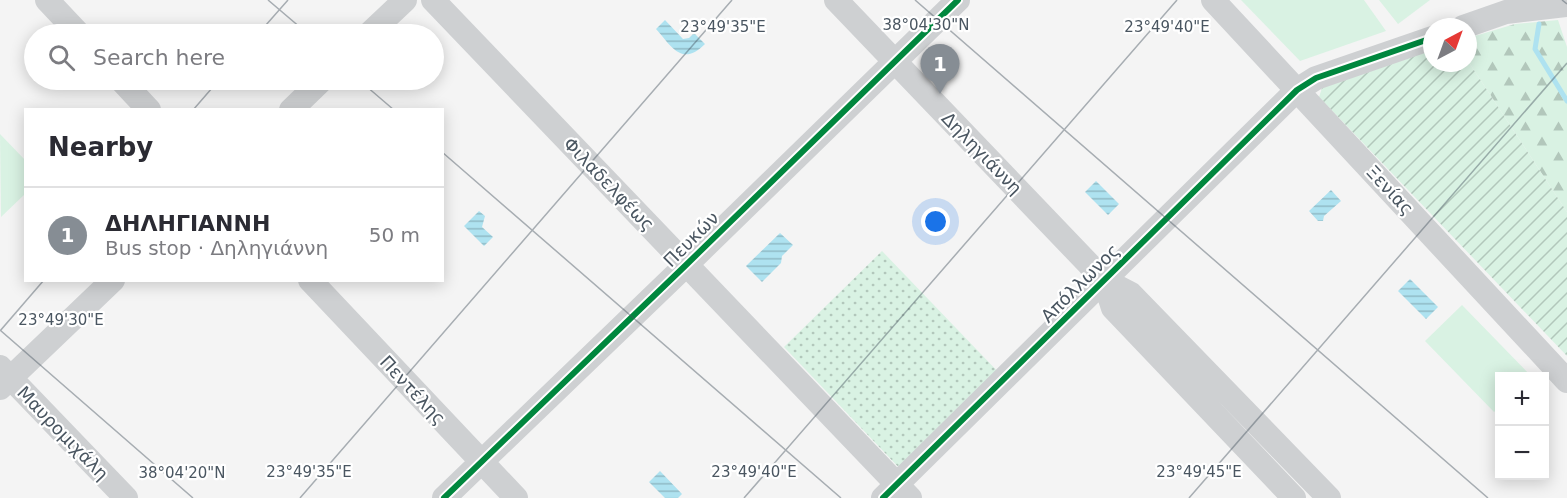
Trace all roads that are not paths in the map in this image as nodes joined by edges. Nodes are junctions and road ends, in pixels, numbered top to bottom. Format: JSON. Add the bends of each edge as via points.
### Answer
{"nodes":[{"id":1,"x":47,"y":0,"type":"edge"},
{"id":2,"x":405,"y":0,"type":"edge"},
{"id":3,"x":433,"y":0,"type":"edge"},
{"id":4,"x":836,"y":0,"type":"edge"},
{"id":5,"x":958,"y":0,"type":"edge"},
{"id":6,"x":1213,"y":0,"type":"edge"},
{"id":7,"x":1567,"y":5,"type":"edge"},
{"id":8,"x":1477,"y":22,"type":"edge"},
{"id":9,"x":70,"y":24,"type":"edge"},
{"id":10,"x":380,"y":24,"type":"edge"},
{"id":11,"x":1423,"y":41,"type":"edge"},
{"id":12,"x":894,"y":61,"type":"junction"},
{"id":13,"x":130,"y":90,"type":"edge"},
{"id":14,"x":312,"y":90,"type":"edge"},
{"id":15,"x":1297,"y":90,"type":"junction"},
{"id":16,"x":147,"y":108,"type":"edge"},
{"id":17,"x":293,"y":108,"type":"edge"},
{"id":18,"x":686,"y":265,"type":"junction"},
{"id":19,"x":1104,"y":280,"type":"junction"},
{"id":20,"x":111,"y":282,"type":"edge"},
{"id":21,"x":312,"y":282,"type":"edge"},
{"id":22,"x":4,"y":378,"type":"edge"},
{"id":23,"x":1567,"y":381,"type":"edge"},
{"id":24,"x":1244,"y":411,"type":"junction"},
{"id":25,"x":1227,"y":428,"type":"junction"},
{"id":26,"x":481,"y":462,"type":"junction"},
{"id":27,"x":897,"y":494,"type":"edge"},
{"id":28,"x":126,"y":498,"type":"edge"},
{"id":29,"x":444,"y":498,"type":"edge"},
{"id":30,"x":516,"y":498,"type":"edge"},
{"id":31,"x":1294,"y":498,"type":"edge"},
{"id":32,"x":1329,"y":498,"type":"edge"}],
"edges":[{"from":1,"to":9,"type":"street"},
{"from":2,"to":10,"type":"street"},
{"from":3,"to":18,"type":"street","name":"Φιλαδελφέως"},
{"from":4,"to":12,"type":"street","name":"Δηληγιάννη"},
{"from":5,"to":12,"type":"street","name":"Πευκών"},
{"from":6,"to":15,"type":"street","name":"Ξενίας"},
{"from":7,"to":8,"type":"street","via":[[1506,12]]},
{"from":11,"to":15,"type":"street","name":"Απόλλωνος","via":[[1316,78]]},
{"from":12,"to":18,"type":"street","name":"Πευκών"},
{"from":12,"to":19,"type":"street","name":"Δηληγιάννη"},
{"from":13,"to":16,"type":"street"},
{"from":14,"to":17,"type":"street"},
{"from":15,"to":19,"type":"street","name":"Απόλλωνος"},
{"from":15,"to":23,"type":"street","name":"Ξενίας"},
{"from":18,"to":26,"type":"street","name":"Πευκών"},
{"from":18,"to":27,"type":"street","name":"Φιλαδελφέως"},
{"from":19,"to":24,"type":"street","name":"Δηληγιάννη","via":[[1131,294]]},
{"from":19,"to":25,"type":"street","name":"Δηληγιάννη","via":[[1113,308]]},
{"from":19,"to":27,"type":"street","name":"Απόλλωνος"},
{"from":20,"to":22,"type":"street"},
{"from":21,"to":26,"type":"street","name":"Πεντέλης"},
{"from":22,"to":28,"type":"street","name":"Μαυρομιχάλη"},
{"from":24,"to":25,"type":"street"},
{"from":24,"to":32,"type":"street","name":"Δηληγιάννη"},
{"from":25,"to":31,"type":"street","name":"Δηληγιάννη"},
{"from":26,"to":29,"type":"street","name":"Πευκών"},
{"from":26,"to":30,"type":"street","name":"Πεντέλης"}]}
